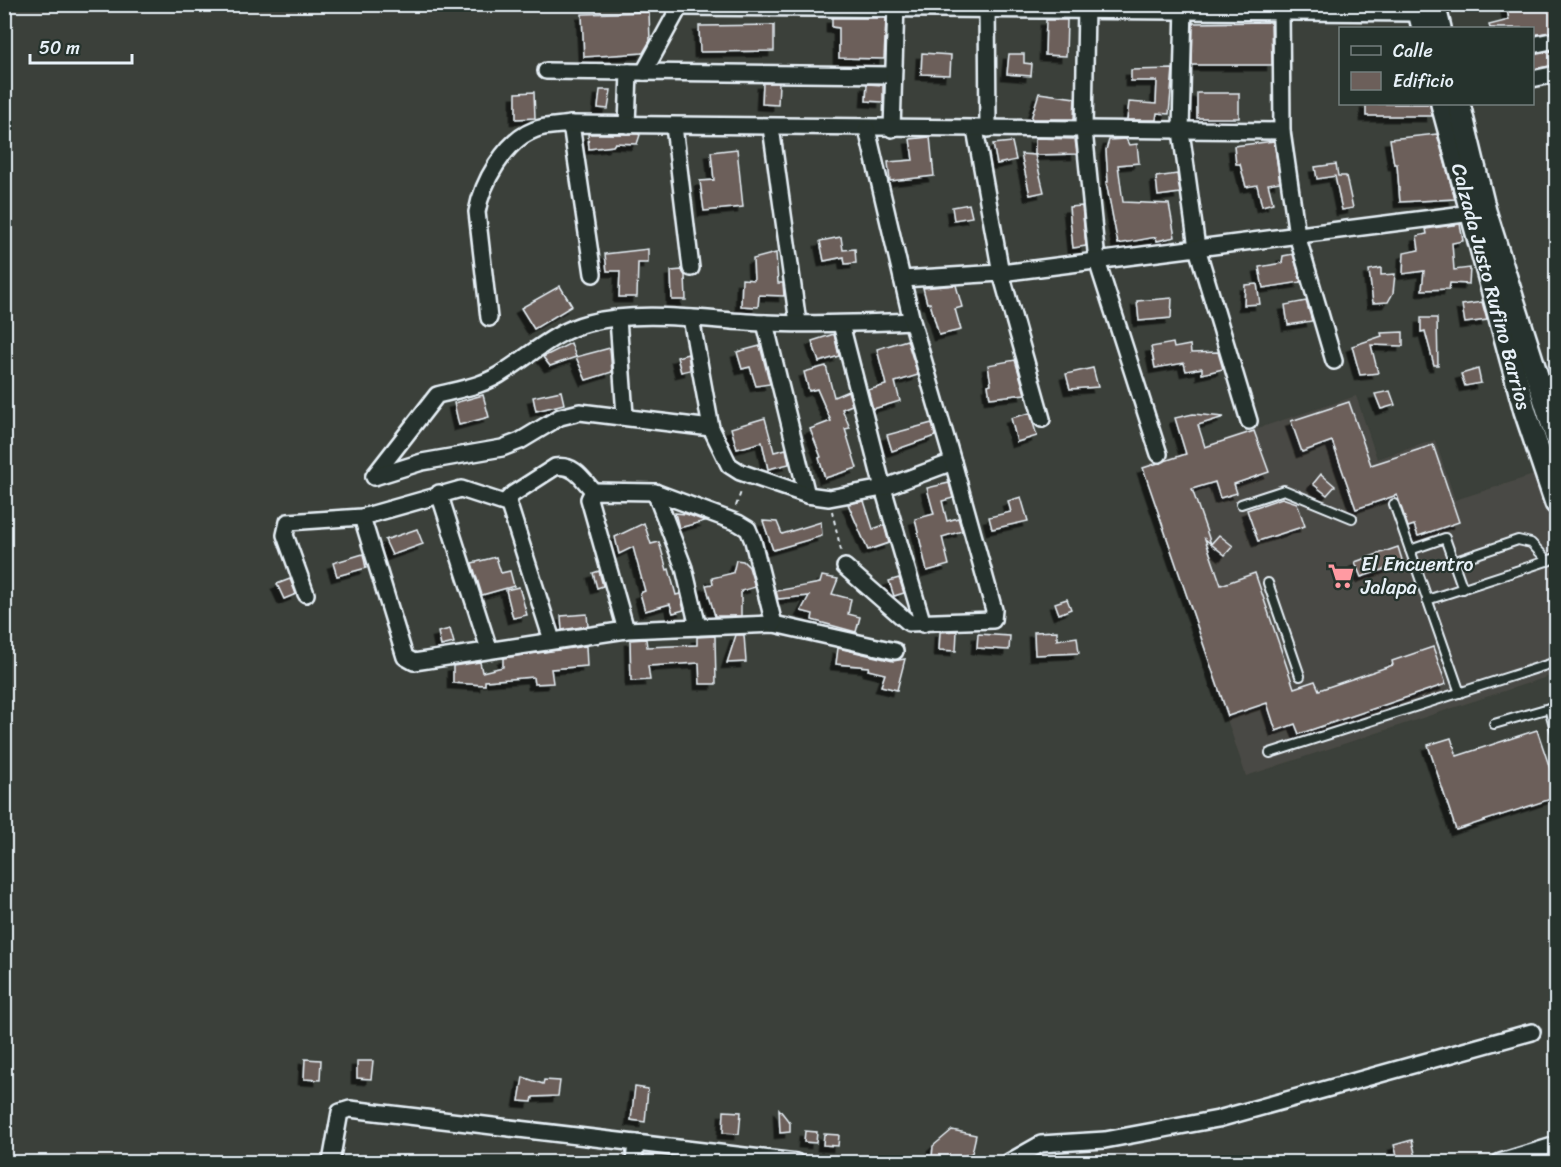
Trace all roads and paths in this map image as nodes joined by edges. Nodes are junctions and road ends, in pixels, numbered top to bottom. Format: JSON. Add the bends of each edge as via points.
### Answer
{"nodes":[{"id":1,"x":681,"y":6,"type":"edge"},
{"id":2,"x":794,"y":6,"type":"edge"},
{"id":3,"x":896,"y":7,"type":"edge"},
{"id":4,"x":987,"y":7,"type":"edge"},
{"id":5,"x":1086,"y":8,"type":"edge"},
{"id":6,"x":1184,"y":8,"type":"edge"},
{"id":7,"x":1281,"y":8,"type":"edge"},
{"id":8,"x":1423,"y":13,"type":"edge"},
{"id":9,"x":1439,"y":27,"type":"edge"},
{"id":10,"x":1557,"y":40,"type":"edge"},
{"id":11,"x":1534,"y":45,"type":"edge"},
{"id":12,"x":546,"y":71,"type":"dead end"},
{"id":13,"x":637,"y":72,"type":"junction"},
{"id":14,"x":1557,"y":74,"type":"edge"},
{"id":15,"x":892,"y":75,"type":"junction"},
{"id":16,"x":1534,"y":79,"type":"edge"},
{"id":17,"x":1442,"y":105,"type":"edge"},
{"id":18,"x":1459,"y":105,"type":"edge"},
{"id":19,"x":572,"y":124,"type":"junction"},
{"id":20,"x":627,"y":125,"type":"junction"},
{"id":21,"x":674,"y":126,"type":"junction"},
{"id":22,"x":771,"y":127,"type":"junction"},
{"id":23,"x":867,"y":129,"type":"junction"},
{"id":24,"x":892,"y":129,"type":"junction"},
{"id":25,"x":981,"y":129,"type":"junction"},
{"id":26,"x":1083,"y":130,"type":"junction"},
{"id":27,"x":1181,"y":131,"type":"junction"},
{"id":28,"x":1282,"y":131,"type":"junction"},
{"id":29,"x":1478,"y":212,"type":"junction"},
{"id":30,"x":1297,"y":235,"type":"junction"},
{"id":31,"x":1197,"y":248,"type":"junction"},
{"id":32,"x":1097,"y":261,"type":"junction"},
{"id":33,"x":691,"y":268,"type":"dead end"},
{"id":34,"x":1001,"y":273,"type":"junction"},
{"id":35,"x":593,"y":274,"type":"dead end"},
{"id":36,"x":902,"y":279,"type":"junction"},
{"id":37,"x":489,"y":318,"type":"dead end"},
{"id":38,"x":691,"y":318,"type":"junction"},
{"id":39,"x":618,"y":320,"type":"junction"},
{"id":40,"x":912,"y":321,"type":"junction"},
{"id":41,"x":765,"y":323,"type":"junction"},
{"id":42,"x":798,"y":323,"type":"junction"},
{"id":43,"x":841,"y":324,"type":"junction"},
{"id":44,"x":1334,"y":361,"type":"dead end"},
{"id":45,"x":625,"y":416,"type":"junction"},
{"id":46,"x":1042,"y":419,"type":"dead end"},
{"id":47,"x":1249,"y":421,"type":"dead end"},
{"id":48,"x":711,"y":428,"type":"junction"},
{"id":49,"x":1557,"y":436,"type":"edge"},
{"id":50,"x":1159,"y":454,"type":"dead end"},
{"id":51,"x":953,"y":462,"type":"junction"},
{"id":52,"x":747,"y":475,"type":"junction"},
{"id":53,"x":883,"y":488,"type":"junction"},
{"id":54,"x":593,"y":491,"type":"junction"},
{"id":55,"x":656,"y":492,"type":"junction"},
{"id":56,"x":439,"y":493,"type":"junction"},
{"id":57,"x":807,"y":495,"type":"junction"},
{"id":58,"x":829,"y":498,"type":"junction"},
{"id":59,"x":508,"y":502,"type":"junction"},
{"id":60,"x":1241,"y":504,"type":"dead end"},
{"id":61,"x":1394,"y":504,"type":"dead end"},
{"id":62,"x":1557,"y":504,"type":"edge"},
{"id":63,"x":362,"y":517,"type":"junction"},
{"id":64,"x":1352,"y":518,"type":"dead end"},
{"id":65,"x":731,"y":520,"type":"junction"},
{"id":66,"x":1410,"y":549,"type":"junction"},
{"id":67,"x":1552,"y":560,"type":"edge"},
{"id":68,"x":1454,"y":562,"type":"junction"},
{"id":69,"x":845,"y":567,"type":"joint"},
{"id":70,"x":1268,"y":583,"type":"dead end"},
{"id":71,"x":1463,"y":589,"type":"junction"},
{"id":72,"x":306,"y":594,"type":"dead end"},
{"id":73,"x":1427,"y":600,"type":"junction"},
{"id":74,"x":774,"y":624,"type":"junction"},
{"id":75,"x":923,"y":624,"type":"junction"},
{"id":76,"x":698,"y":627,"type":"junction"},
{"id":77,"x":626,"y":630,"type":"junction"},
{"id":78,"x":552,"y":640,"type":"junction"},
{"id":79,"x":489,"y":649,"type":"junction"},
{"id":80,"x":895,"y":651,"type":"dead end"},
{"id":81,"x":1557,"y":662,"type":"edge"},
{"id":82,"x":1300,"y":676,"type":"dead end"},
{"id":83,"x":1460,"y":693,"type":"junction"},
{"id":84,"x":1553,"y":707,"type":"edge"},
{"id":85,"x":1494,"y":724,"type":"dead end"},
{"id":86,"x":1557,"y":733,"type":"edge"},
{"id":87,"x":1270,"y":753,"type":"dead end"},
{"id":88,"x":1532,"y":1032,"type":"dead end"},
{"id":89,"x":636,"y":1143,"type":"junction"},
{"id":90,"x":1557,"y":1145,"type":"edge"},
{"id":91,"x":331,"y":1162,"type":"edge"},
{"id":92,"x":634,"y":1162,"type":"edge"},
{"id":93,"x":796,"y":1162,"type":"edge"},
{"id":94,"x":1010,"y":1162,"type":"edge"},
{"id":95,"x":1036,"y":1162,"type":"edge"},
{"id":96,"x":1500,"y":1162,"type":"edge"}],
"edges":[{"from":1,"to":2,"type":"street"},
{"from":1,"to":13,"type":"street"},
{"from":2,"to":3,"type":"street"},
{"from":3,"to":4,"type":"street"},
{"from":3,"to":15,"type":"street"},
{"from":4,"to":5,"type":"street"},
{"from":4,"to":25,"type":"street"},
{"from":5,"to":6,"type":"street"},
{"from":5,"to":26,"type":"street"},
{"from":6,"to":7,"type":"street"},
{"from":6,"to":27,"type":"street"},
{"from":7,"to":8,"type":"street"},
{"from":7,"to":28,"type":"street"},
{"from":8,"to":9,"type":"street"},
{"from":10,"to":11,"type":"street"},
{"from":12,"to":13,"type":"street"},
{"from":13,"to":15,"type":"street"},
{"from":13,"to":20,"type":"street"},
{"from":14,"to":16,"type":"street"},
{"from":15,"to":24,"type":"street"},
{"from":17,"to":29,"type":"street","name":"Calzada Justo Rufino Barrios"},
{"from":18,"to":29,"type":"street","name":"Calzada Justo Rufino Barrios"},
{"from":19,"to":20,"type":"street"},
{"from":19,"to":35,"type":"street"},
{"from":19,"to":37,"type":"street","via":[[534,130],[517,141],[480,196],[477,212]]},
{"from":20,"to":21,"type":"street"},
{"from":21,"to":22,"type":"street"},
{"from":21,"to":33,"type":"street"},
{"from":22,"to":23,"type":"street"},
{"from":22,"to":42,"type":"street"},
{"from":23,"to":24,"type":"street"},
{"from":23,"to":36,"type":"street"},
{"from":24,"to":25,"type":"street"},
{"from":25,"to":26,"type":"street"},
{"from":25,"to":34,"type":"street"},
{"from":26,"to":27,"type":"street"},
{"from":26,"to":32,"type":"street"},
{"from":27,"to":28,"type":"street"},
{"from":27,"to":31,"type":"street"},
{"from":28,"to":30,"type":"street"},
{"from":29,"to":30,"type":"street"},
{"from":29,"to":49,"type":"street","name":"Calzada Justo Rufino Barrios"},
{"from":29,"to":62,"type":"street","name":"Calzada Justo Rufino Barrios","via":[[1525,411]]},
{"from":30,"to":31,"type":"street"},
{"from":30,"to":44,"type":"street"},
{"from":31,"to":32,"type":"street"},
{"from":31,"to":47,"type":"street"},
{"from":32,"to":34,"type":"street"},
{"from":32,"to":50,"type":"street"},
{"from":34,"to":36,"type":"street"},
{"from":34,"to":46,"type":"street"},
{"from":36,"to":40,"type":"street"},
{"from":38,"to":39,"type":"street"},
{"from":38,"to":41,"type":"street"},
{"from":38,"to":48,"type":"street"},
{"from":39,"to":45,"type":"street"},
{"from":39,"to":45,"type":"street","via":[[587,323],[538,346],[491,380],[437,395],[374,477],[422,462],[502,448],[560,417],[580,412]]},
{"from":40,"to":43,"type":"street"},
{"from":40,"to":51,"type":"street"},
{"from":41,"to":42,"type":"street"},
{"from":41,"to":57,"type":"street"},
{"from":42,"to":43,"type":"street"},
{"from":43,"to":53,"type":"street"},
{"from":45,"to":48,"type":"street"},
{"from":48,"to":52,"type":"street","via":[[729,465]]},
{"from":51,"to":53,"type":"street"},
{"from":51,"to":75,"type":"street","via":[[994,615],[988,621]]},
{"from":52,"to":57,"type":"street"},
{"from":52,"to":65,"type":"path"},
{"from":53,"to":58,"type":"street"},
{"from":53,"to":75,"type":"street"},
{"from":54,"to":55,"type":"street"},
{"from":54,"to":59,"type":"street","via":[[576,471],[564,466],[513,494]]},
{"from":54,"to":77,"type":"street","via":[[589,499]]},
{"from":55,"to":65,"type":"street"},
{"from":55,"to":76,"type":"street","via":[[684,568]]},
{"from":56,"to":59,"type":"street","via":[[461,489]]},
{"from":56,"to":63,"type":"street"},
{"from":56,"to":79,"type":"street"},
{"from":57,"to":58,"type":"street"},
{"from":58,"to":69,"type":"path"},
{"from":59,"to":78,"type":"street"},
{"from":60,"to":64,"type":"lane","via":[[1284,490]]},
{"from":61,"to":66,"type":"lane"},
{"from":63,"to":72,"type":"street","via":[[288,522],[285,535]]},
{"from":63,"to":79,"type":"street","via":[[405,657],[421,662]]},
{"from":65,"to":74,"type":"street","via":[[748,529],[753,541]]},
{"from":66,"to":68,"type":"lane","via":[[1445,538]]},
{"from":66,"to":73,"type":"lane"},
{"from":67,"to":68,"type":"lane","via":[[1531,543],[1518,540]]},
{"from":67,"to":71,"type":"lane"},
{"from":68,"to":71,"type":"lane"},
{"from":69,"to":75,"type":"street","via":[[909,623]]},
{"from":70,"to":82,"type":"lane"},
{"from":71,"to":73,"type":"lane"},
{"from":73,"to":83,"type":"lane"},
{"from":74,"to":76,"type":"street"},
{"from":74,"to":80,"type":"street"},
{"from":76,"to":77,"type":"street"},
{"from":77,"to":78,"type":"street"},
{"from":78,"to":79,"type":"street"},
{"from":81,"to":83,"type":"lane"},
{"from":83,"to":87,"type":"lane"},
{"from":84,"to":85,"type":"lane"},
{"from":84,"to":86,"type":"lane"},
{"from":88,"to":94,"type":"street","via":[[1218,1119],[1105,1140],[1041,1144]]},
{"from":89,"to":91,"type":"street","via":[[350,1109],[340,1112]]},
{"from":89,"to":92,"type":"street"},
{"from":89,"to":93,"type":"street"},
{"from":90,"to":96,"type":"street"},
{"from":94,"to":95,"type":"street"}]}
